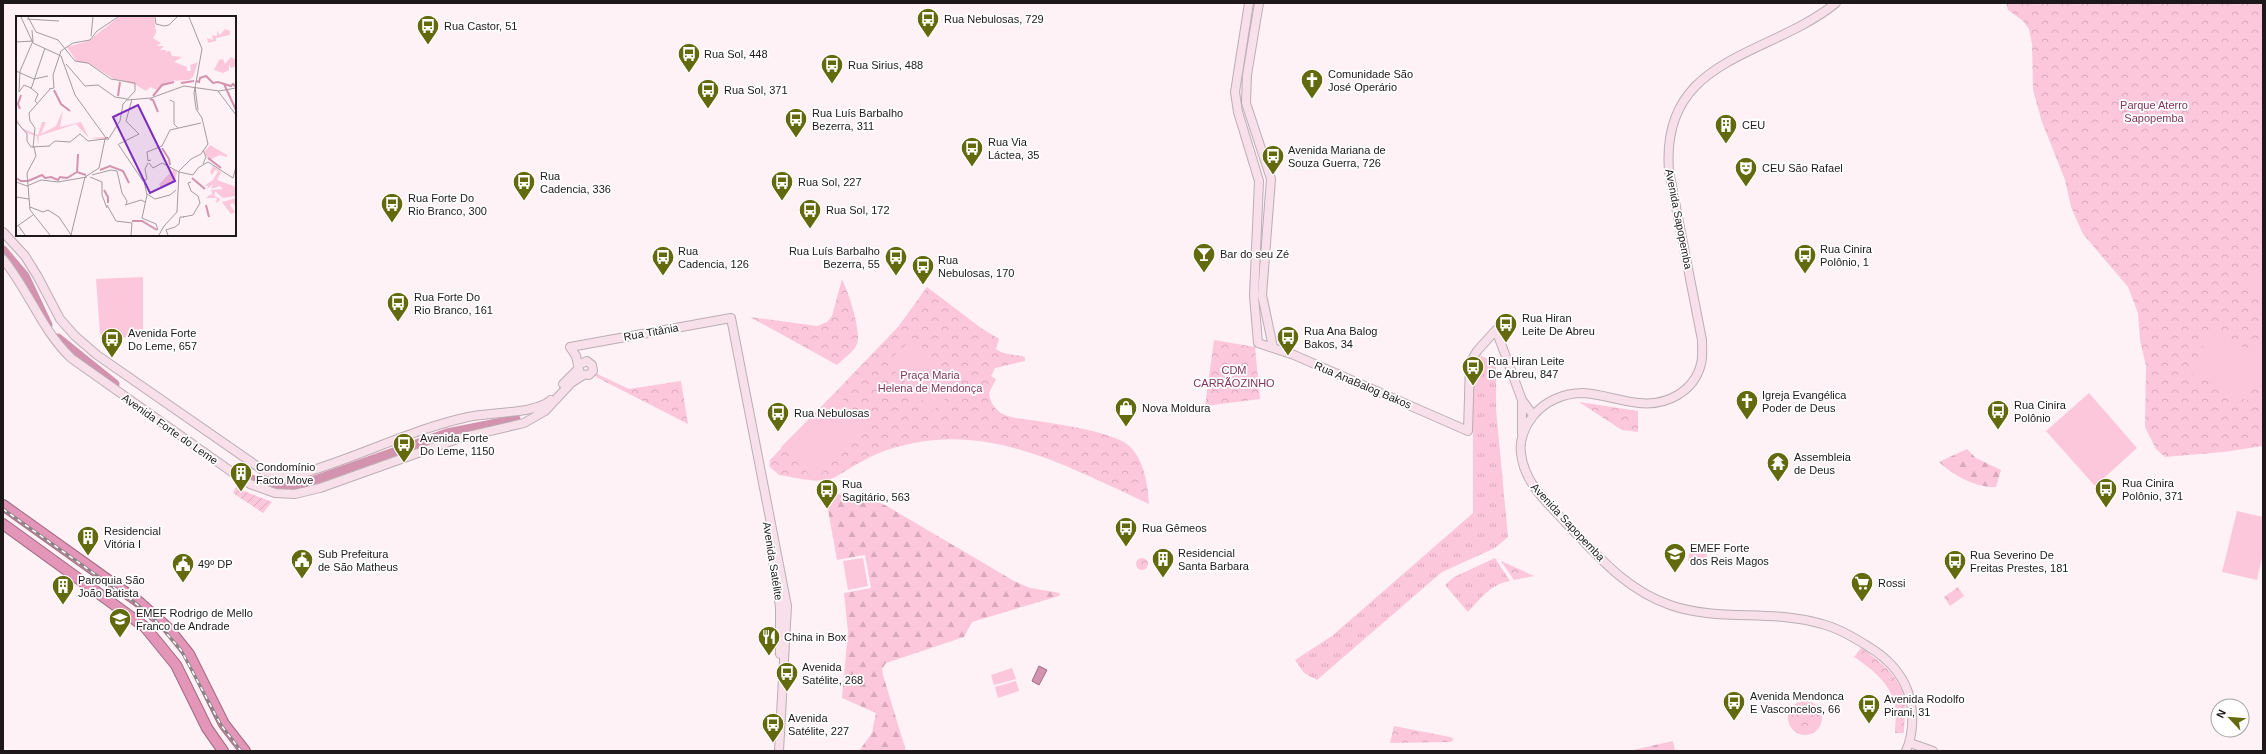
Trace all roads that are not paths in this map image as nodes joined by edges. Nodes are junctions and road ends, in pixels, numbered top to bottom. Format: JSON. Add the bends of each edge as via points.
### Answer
{"nodes":[{"id":1,"x":1249,"y":3,"type":"edge"},
{"id":2,"x":1259,"y":3,"type":"edge"},
{"id":3,"x":1836,"y":3,"type":"edge"},
{"id":4,"x":3,"y":232,"type":"edge"},
{"id":5,"x":3,"y":259,"type":"edge"},
{"id":6,"x":731,"y":318,"type":"joint"},
{"id":7,"x":580,"y":345,"type":"junction"},
{"id":8,"x":1273,"y":347,"type":"junction"},
{"id":9,"x":581,"y":368,"type":"junction"},
{"id":10,"x":741,"y":372,"type":"junction"},
{"id":11,"x":1522,"y":400,"type":"junction"},
{"id":12,"x":1533,"y":416,"type":"junction"},
{"id":13,"x":1522,"y":438,"type":"junction"},
{"id":14,"x":3,"y":505,"type":"edge"},
{"id":15,"x":3,"y":524,"type":"edge"},
{"id":16,"x":172,"y":633,"type":"junction"},
{"id":17,"x":159,"y":642,"type":"junction"},
{"id":18,"x":1908,"y":747,"type":"edge"},
{"id":19,"x":223,"y":751,"type":"edge"},
{"id":20,"x":245,"y":751,"type":"edge"},
{"id":21,"x":774,"y":751,"type":"edge"},
{"id":22,"x":779,"y":751,"type":"edge"},
{"id":23,"x":1933,"y":751,"type":"edge"}],
"edges":[{"from":1,"to":8,"type":"main road","name":"Rua AnaBalog Bakos","via":[[1235,92],[1238,112],[1259,181],[1254,296],[1258,343]]},
{"from":2,"to":8,"type":"main road","via":[[1246,103],[1271,179],[1262,295]]},
{"from":3,"to":12,"type":"main road","name":"Avenida Sapopemba","via":[[1801,28],[1736,57],[1709,74],[1688,93],[1673,123],[1669,144],[1669,171],[1702,340],[1701,364],[1689,386],[1678,395],[1654,404],[1584,393],[1574,394],[1549,401]]},
{"from":4,"to":9,"type":"main road","name":"Avenida Forte do Leme","via":[[25,256],[60,319],[75,336],[247,461],[264,471],[280,476],[317,470],[467,417],[544,405]]},
{"from":5,"to":9,"type":"main road","name":"Avenida Forte do Leme","via":[[23,285],[51,337],[71,358],[245,481],[275,493],[295,494],[320,488],[460,438],[524,423],[545,411]]},
{"from":6,"to":7,"type":"main road","name":"Rua Titânia"},
{"from":6,"to":10,"type":"main road","name":"Avenida Satélite"},
{"from":7,"to":9,"type":"main road"},
{"from":7,"to":9,"type":"main road","name":"Rua Titânia","via":[[570,347]]},
{"from":8,"to":11,"type":"main road","name":"Rua AnaBalog Bakos","via":[[1468,431],[1470,363],[1496,330]]},
{"from":10,"to":21,"type":"main road","name":"Avenida Satélite","via":[[780,607],[780,672]]},
{"from":10,"to":22,"type":"main road","name":"Avenida Satélite","via":[[785,592],[787,628]]},
{"from":11,"to":12,"type":"main road"},
{"from":11,"to":13,"type":"main road"},
{"from":12,"to":13,"type":"main road","name":"Avenida Sapopemba"},
{"from":13,"to":18,"type":"main road","name":"Avenida Sapopemba","via":[[1520,448],[1523,464],[1532,485],[1612,570],[1634,587],[1659,601],[1687,610],[1823,624],[1859,640],[1884,657],[1905,681],[1910,697],[1912,722]]},
{"from":14,"to":16,"type":"highway","via":[[139,602]]},
{"from":15,"to":17,"type":"highway","via":[[136,619]]},
{"from":16,"to":17,"type":"highway","via":[[161,631]]},
{"from":16,"to":17,"type":"highway","via":[[172,643]]},
{"from":16,"to":20,"type":"highway","via":[[189,654],[224,724]]},
{"from":17,"to":19,"type":"highway","via":[[176,665],[207,728]]},
{"from":18,"to":23,"type":"main road"}]}
